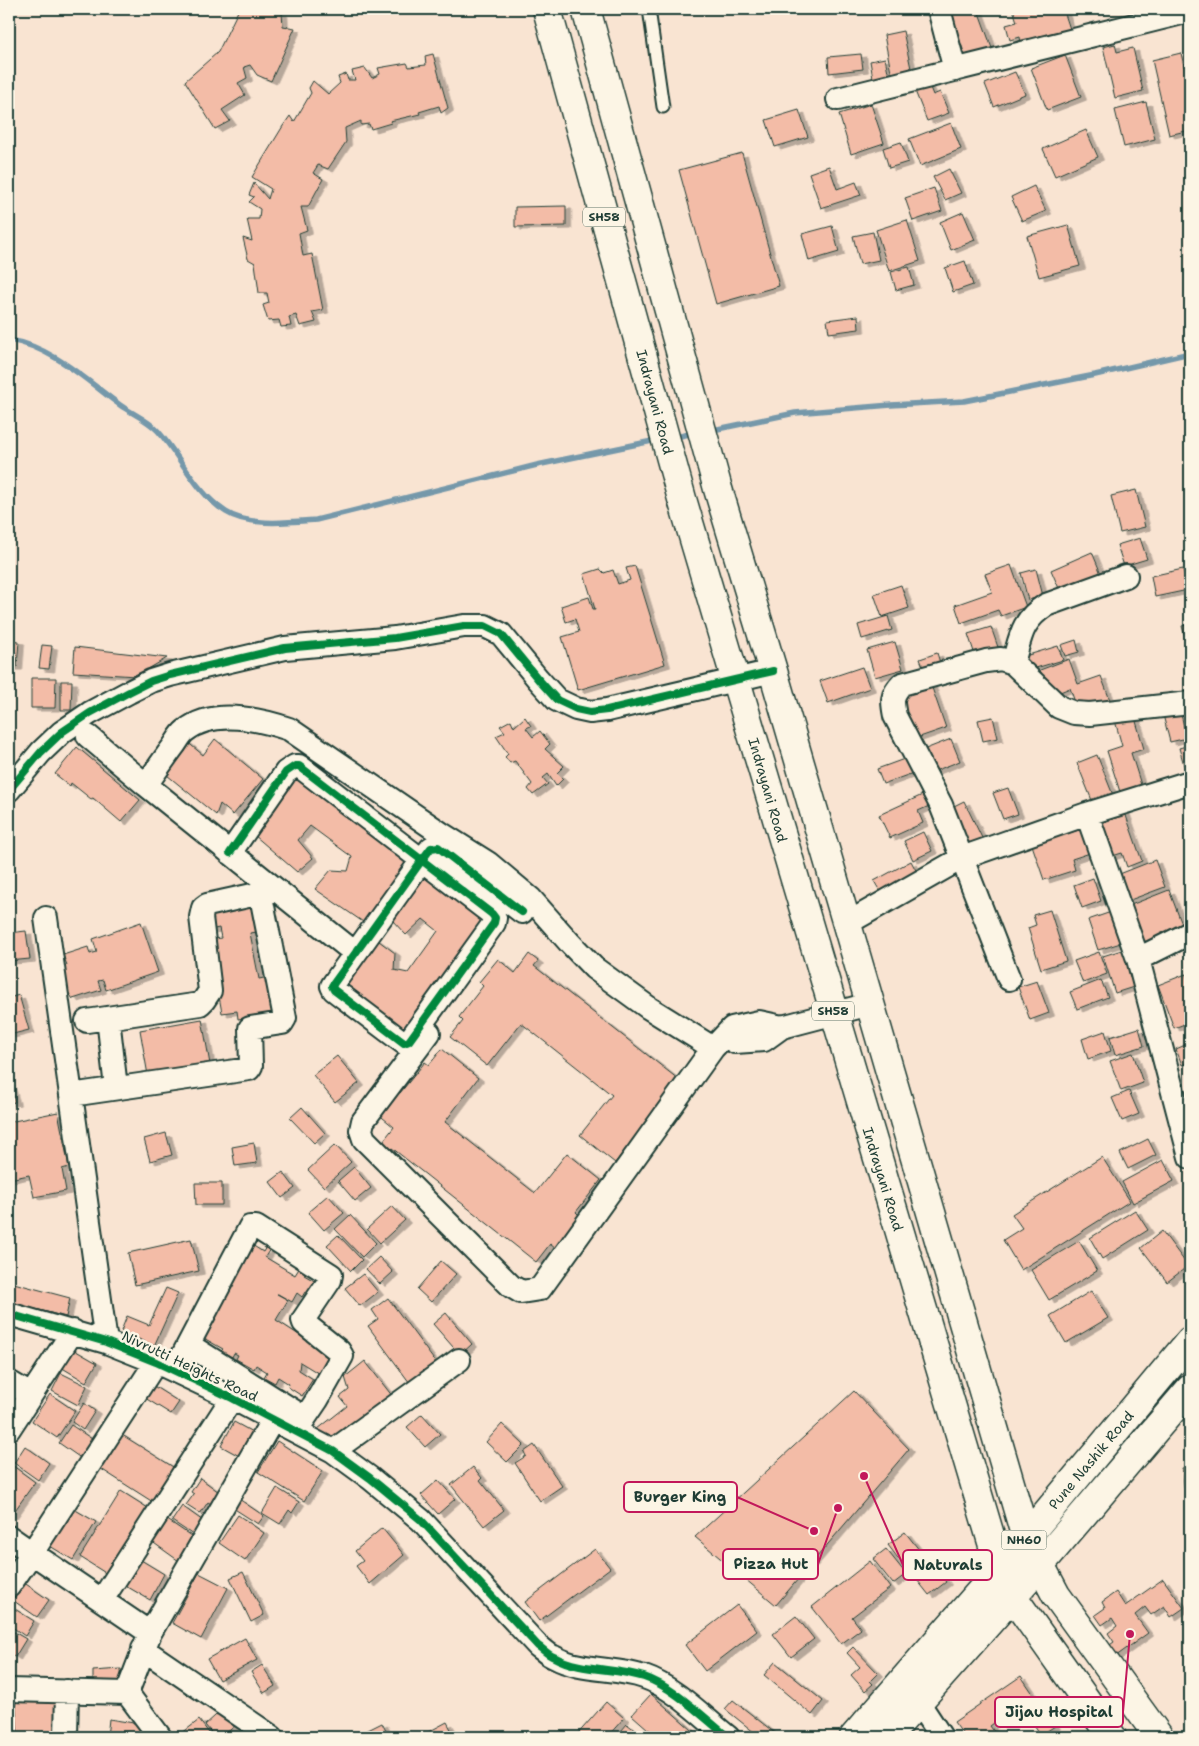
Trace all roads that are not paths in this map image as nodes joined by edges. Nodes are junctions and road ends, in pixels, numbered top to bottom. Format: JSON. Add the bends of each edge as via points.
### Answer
{"nodes":[{"id":1,"x":547,"y":9,"type":"edge"},
{"id":2,"x":586,"y":9,"type":"edge"},
{"id":3,"x":649,"y":9,"type":"edge"},
{"id":4,"x":939,"y":9,"type":"edge"},
{"id":5,"x":1190,"y":11,"type":"edge"},
{"id":6,"x":955,"y":70,"type":"junction"},
{"id":7,"x":838,"y":99,"type":"dead end"},
{"id":8,"x":663,"y":107,"type":"dead end"},
{"id":9,"x":1126,"y":576,"type":"dead end"},
{"id":10,"x":1013,"y":663,"type":"junction"},
{"id":11,"x":774,"y":671,"type":"junction"},
{"id":12,"x":736,"y":679,"type":"junction"},
{"id":13,"x":1190,"y":703,"type":"edge"},
{"id":14,"x":88,"y":736,"type":"dead end"},
{"id":15,"x":1190,"y":782,"type":"edge"},
{"id":16,"x":146,"y":785,"type":"junction"},
{"id":17,"x":9,"y":790,"type":"edge"},
{"id":18,"x":1087,"y":814,"type":"junction"},
{"id":19,"x":230,"y":852,"type":"junction"},
{"id":20,"x":962,"y":858,"type":"junction"},
{"id":21,"x":422,"y":860,"type":"junction"},
{"id":22,"x":526,"y":906,"type":"junction"},
{"id":23,"x":46,"y":918,"type":"dead end"},
{"id":24,"x":846,"y":924,"type":"junction"},
{"id":25,"x":1190,"y":933,"type":"edge"},
{"id":26,"x":355,"y":953,"type":"junction"},
{"id":27,"x":1138,"y":958,"type":"junction"},
{"id":28,"x":1009,"y":979,"type":"dead end"},
{"id":29,"x":870,"y":1004,"type":"junction"},
{"id":30,"x":834,"y":1014,"type":"junction"},
{"id":31,"x":719,"y":1042,"type":"junction"},
{"id":32,"x":116,"y":1088,"type":"junction"},
{"id":33,"x":71,"y":1095,"type":"junction"},
{"id":34,"x":1190,"y":1157,"type":"edge"},
{"id":35,"x":9,"y":1314,"type":"edge"},
{"id":36,"x":73,"y":1331,"type":"junction"},
{"id":37,"x":1190,"y":1341,"type":"edge"},
{"id":38,"x":106,"y":1342,"type":"junction"},
{"id":39,"x":189,"y":1345,"type":"junction"},
{"id":40,"x":459,"y":1360,"type":"dead end"},
{"id":41,"x":166,"y":1366,"type":"junction"},
{"id":42,"x":9,"y":1382,"type":"edge"},
{"id":43,"x":1190,"y":1389,"type":"edge"},
{"id":44,"x":31,"y":1395,"type":"junction"},
{"id":45,"x":232,"y":1398,"type":"junction"},
{"id":46,"x":273,"y":1419,"type":"junction"},
{"id":47,"x":300,"y":1424,"type":"junction"},
{"id":48,"x":9,"y":1429,"type":"edge"},
{"id":49,"x":333,"y":1451,"type":"junction"},
{"id":50,"x":9,"y":1537,"type":"edge"},
{"id":51,"x":1026,"y":1538,"type":"junction"},
{"id":52,"x":32,"y":1553,"type":"junction"},
{"id":53,"x":1040,"y":1565,"type":"junction"},
{"id":54,"x":1000,"y":1569,"type":"junction"},
{"id":55,"x":9,"y":1586,"type":"edge"},
{"id":56,"x":1012,"y":1597,"type":"junction"},
{"id":57,"x":102,"y":1600,"type":"junction"},
{"id":58,"x":147,"y":1641,"type":"junction"},
{"id":59,"x":9,"y":1690,"type":"edge"},
{"id":60,"x":67,"y":1691,"type":"junction"},
{"id":61,"x":127,"y":1693,"type":"junction"},
{"id":62,"x":918,"y":1702,"type":"junction"},
{"id":63,"x":66,"y":1737,"type":"edge"},
{"id":64,"x":160,"y":1737,"type":"edge"},
{"id":65,"x":272,"y":1737,"type":"edge"},
{"id":66,"x":728,"y":1737,"type":"edge"},
{"id":67,"x":854,"y":1737,"type":"edge"},
{"id":68,"x":887,"y":1737,"type":"edge"},
{"id":69,"x":941,"y":1737,"type":"edge"},
{"id":70,"x":1112,"y":1737,"type":"edge"},
{"id":71,"x":1159,"y":1737,"type":"edge"}],
"edges":[{"from":1,"to":12,"type":"main road","name":"Indrayani Road","number":"SH58","via":[[665,439]]},
{"from":2,"to":11,"type":"main road","number":"SH58","via":[[706,444]]},
{"from":3,"to":8,"type":"lane"},
{"from":4,"to":6,"type":"street"},
{"from":5,"to":6,"type":"street"},
{"from":6,"to":7,"type":"street"},
{"from":9,"to":10,"type":"street","via":[[1046,604],[1028,620]]},
{"from":10,"to":13,"type":"street","via":[[1059,706],[1074,713]]},
{"from":10,"to":20,"type":"street","via":[[1001,659],[986,661],[902,684],[892,701],[895,716],[940,805]]},
{"from":11,"to":12,"type":"street"},
{"from":11,"to":24,"type":"main road","number":"SH58"},
{"from":12,"to":17,"type":"street","via":[[590,712],[557,700],[501,634],[485,626],[285,648],[151,681],[98,708],[62,732]]},
{"from":12,"to":30,"type":"main road","name":"Indrayani Road","number":"SH58"},
{"from":14,"to":16,"type":"street"},
{"from":15,"to":18,"type":"street"},
{"from":16,"to":19,"type":"street"},
{"from":16,"to":22,"type":"street","via":[[184,732],[195,725],[208,720],[239,717],[272,723],[290,729],[488,864]]},
{"from":18,"to":20,"type":"street"},
{"from":18,"to":27,"type":"street"},
{"from":19,"to":21,"type":"street","via":[[286,772],[299,766]]},
{"from":19,"to":26,"type":"street"},
{"from":20,"to":24,"type":"street"},
{"from":20,"to":28,"type":"street"},
{"from":21,"to":22,"type":"street","via":[[431,848],[438,848]]},
{"from":21,"to":26,"type":"street"},
{"from":21,"to":26,"type":"street","via":[[492,914],[495,920],[407,1043],[333,989]]},
{"from":22,"to":31,"type":"street","via":[[594,968],[649,1008]]},
{"from":22,"to":31,"type":"street","via":[[368,1114],[361,1130],[364,1138],[511,1286],[521,1292],[540,1289]]},
{"from":23,"to":33,"type":"street"},
{"from":24,"to":29,"type":"main road","number":"SH58"},
{"from":25,"to":27,"type":"street"},
{"from":27,"to":34,"type":"street"},
{"from":29,"to":30,"type":"street"},
{"from":29,"to":51,"type":"main road","number":"SH58"},
{"from":30,"to":31,"type":"street","via":[[782,1027],[764,1040]]},
{"from":30,"to":54,"type":"main road","name":"Indrayani Road","number":"SH58"},
{"from":32,"to":32,"type":"street","via":[[249,1069],[250,1028],[282,1023],[285,1018],[261,896],[257,894],[203,908],[200,917],[210,991],[204,1000],[194,1005],[97,1019]]},
{"from":32,"to":33,"type":"street"},
{"from":33,"to":38,"type":"street"},
{"from":35,"to":36,"type":"street","name":"Nivrutti Heights Road"},
{"from":36,"to":38,"type":"street","name":"Nivrutti Heights Road"},
{"from":36,"to":44,"type":"street"},
{"from":37,"to":51,"type":"main road","name":"Pune Nashik Road","number":"NH60"},
{"from":38,"to":41,"type":"street","name":"Nivrutti Heights Road"},
{"from":39,"to":41,"type":"street"},
{"from":39,"to":47,"type":"street"},
{"from":39,"to":47,"type":"street","via":[[250,1228],[256,1227],[331,1276],[303,1320],[342,1356]]},
{"from":40,"to":49,"type":"street"},
{"from":41,"to":45,"type":"street","name":"Nivrutti Heights Road"},
{"from":41,"to":52,"type":"street"},
{"from":42,"to":44,"type":"street"},
{"from":43,"to":53,"type":"main road","number":"NH60"},
{"from":44,"to":48,"type":"street"},
{"from":45,"to":46,"type":"street","name":"Nivrutti Heights Road"},
{"from":45,"to":57,"type":"street"},
{"from":46,"to":47,"type":"street","name":"Nivrutti Heights Road"},
{"from":46,"to":58,"type":"street"},
{"from":47,"to":49,"type":"street"},
{"from":49,"to":66,"type":"street","via":[[421,1520],[538,1646],[553,1657],[572,1664],[643,1677],[679,1698]]},
{"from":50,"to":52,"type":"street"},
{"from":51,"to":53,"type":"main road"},
{"from":51,"to":54,"type":"main road","name":"Pune Nashik Road","number":"NH60"},
{"from":52,"to":55,"type":"street"},
{"from":52,"to":57,"type":"street"},
{"from":53,"to":56,"type":"main road","number":"NH60"},
{"from":53,"to":71,"type":"main road","via":[[1056,1595]]},
{"from":54,"to":56,"type":"main road","name":"Indrayani Road"},
{"from":54,"to":67,"type":"main road","name":"Pune Nashik Road","number":"NH60"},
{"from":56,"to":62,"type":"main road","number":"NH60"},
{"from":56,"to":70,"type":"main road","name":"Indrayani Road"},
{"from":57,"to":58,"type":"street"},
{"from":58,"to":61,"type":"street"},
{"from":58,"to":65,"type":"street"},
{"from":59,"to":60,"type":"street"},
{"from":60,"to":61,"type":"street"},
{"from":60,"to":63,"type":"street"},
{"from":61,"to":64,"type":"street"},
{"from":62,"to":68,"type":"main road","number":"NH60"},
{"from":62,"to":69,"type":"street"}]}
